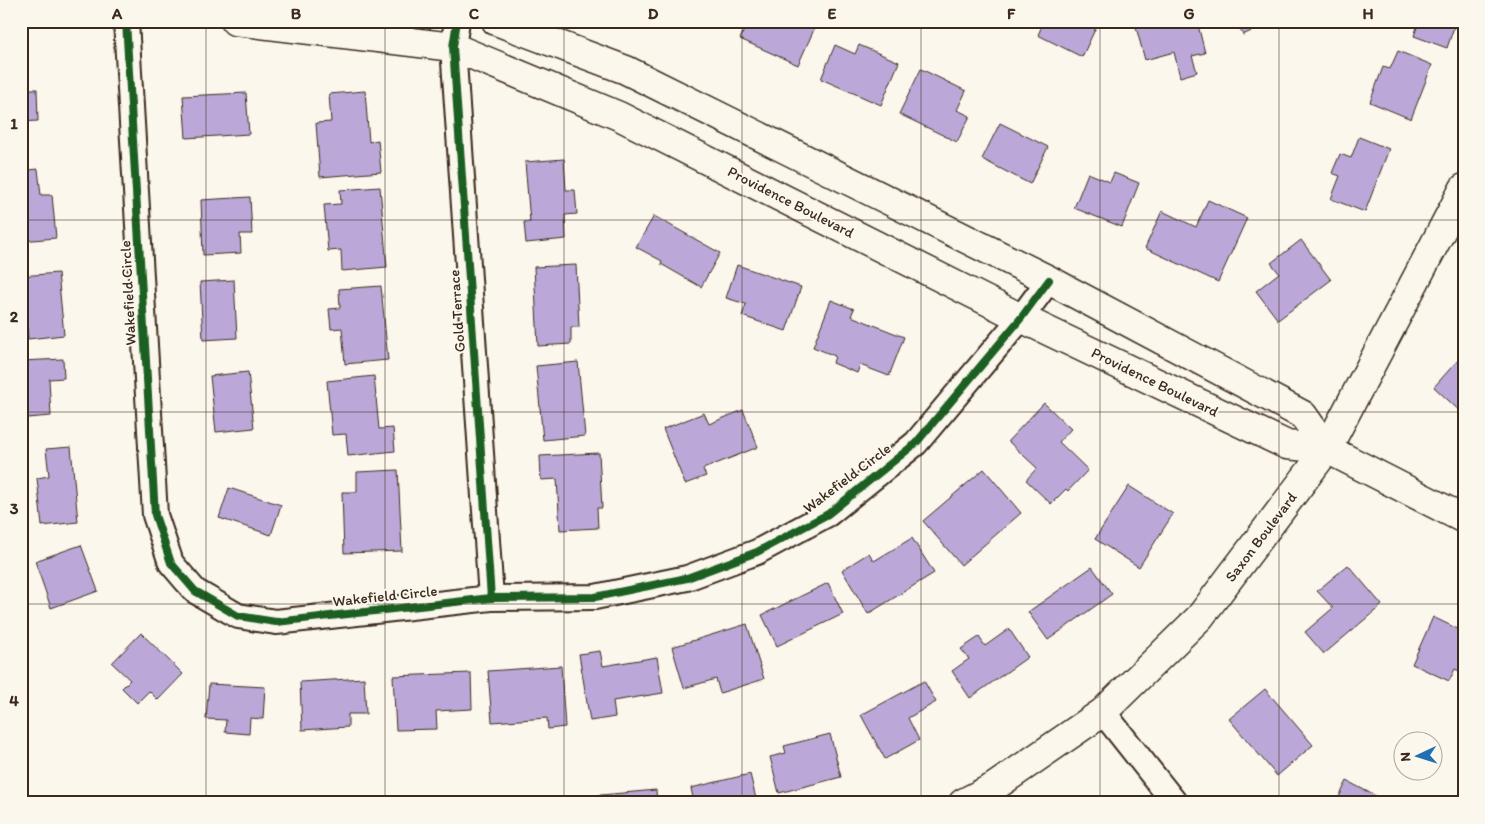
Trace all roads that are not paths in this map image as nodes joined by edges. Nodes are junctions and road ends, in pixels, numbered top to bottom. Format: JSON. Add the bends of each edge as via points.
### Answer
{"nodes":[{"id":1,"x":126,"y":21,"type":"edge"},
{"id":2,"x":235,"y":21,"type":"edge"},
{"id":3,"x":496,"y":21,"type":"edge"},
{"id":4,"x":455,"y":34,"type":"edge"},
{"id":5,"x":1464,"y":188,"type":"edge"},
{"id":6,"x":1049,"y":280,"type":"junction"},
{"id":7,"x":1021,"y":318,"type":"junction"},
{"id":8,"x":1327,"y":450,"type":"junction"},
{"id":9,"x":1464,"y":519,"type":"edge"},
{"id":10,"x":491,"y":598,"type":"junction"},
{"id":11,"x":1103,"y":712,"type":"junction"},
{"id":12,"x":963,"y":803,"type":"edge"},
{"id":13,"x":1175,"y":803,"type":"edge"}],
"edges":[{"from":1,"to":10,"type":"street","name":"Wakefield Circle","via":[[155,515],[172,563],[195,591],[238,616],[276,622]]},
{"from":2,"to":4,"type":"main road","name":"Providence Boulevard"},
{"from":3,"to":6,"type":"main road","name":"Providence Boulevard","via":[[626,70]]},
{"from":4,"to":7,"type":"main road","name":"Providence Boulevard"},
{"from":4,"to":10,"type":"street","name":"Gold Terrace"},
{"from":5,"to":8,"type":"main road","name":"Saxon Boulevard"},
{"from":6,"to":7,"type":"street","name":"Wakefield Circle"},
{"from":6,"to":8,"type":"main road","name":"Providence Boulevard","via":[[1303,415]]},
{"from":7,"to":8,"type":"main road","name":"Providence Boulevard","via":[[1287,445]]},
{"from":7,"to":10,"type":"street","name":"Wakefield Circle","via":[[916,443],[828,514],[757,552],[687,578],[595,597]]},
{"from":8,"to":9,"type":"main road","name":"Providence Boulevard"},
{"from":8,"to":11,"type":"main road","name":"Saxon Boulevard","via":[[1200,617]]},
{"from":11,"to":12,"type":"main road","name":"Saxon Boulevard","via":[[994,787]]},
{"from":11,"to":13,"type":"street"}]}
